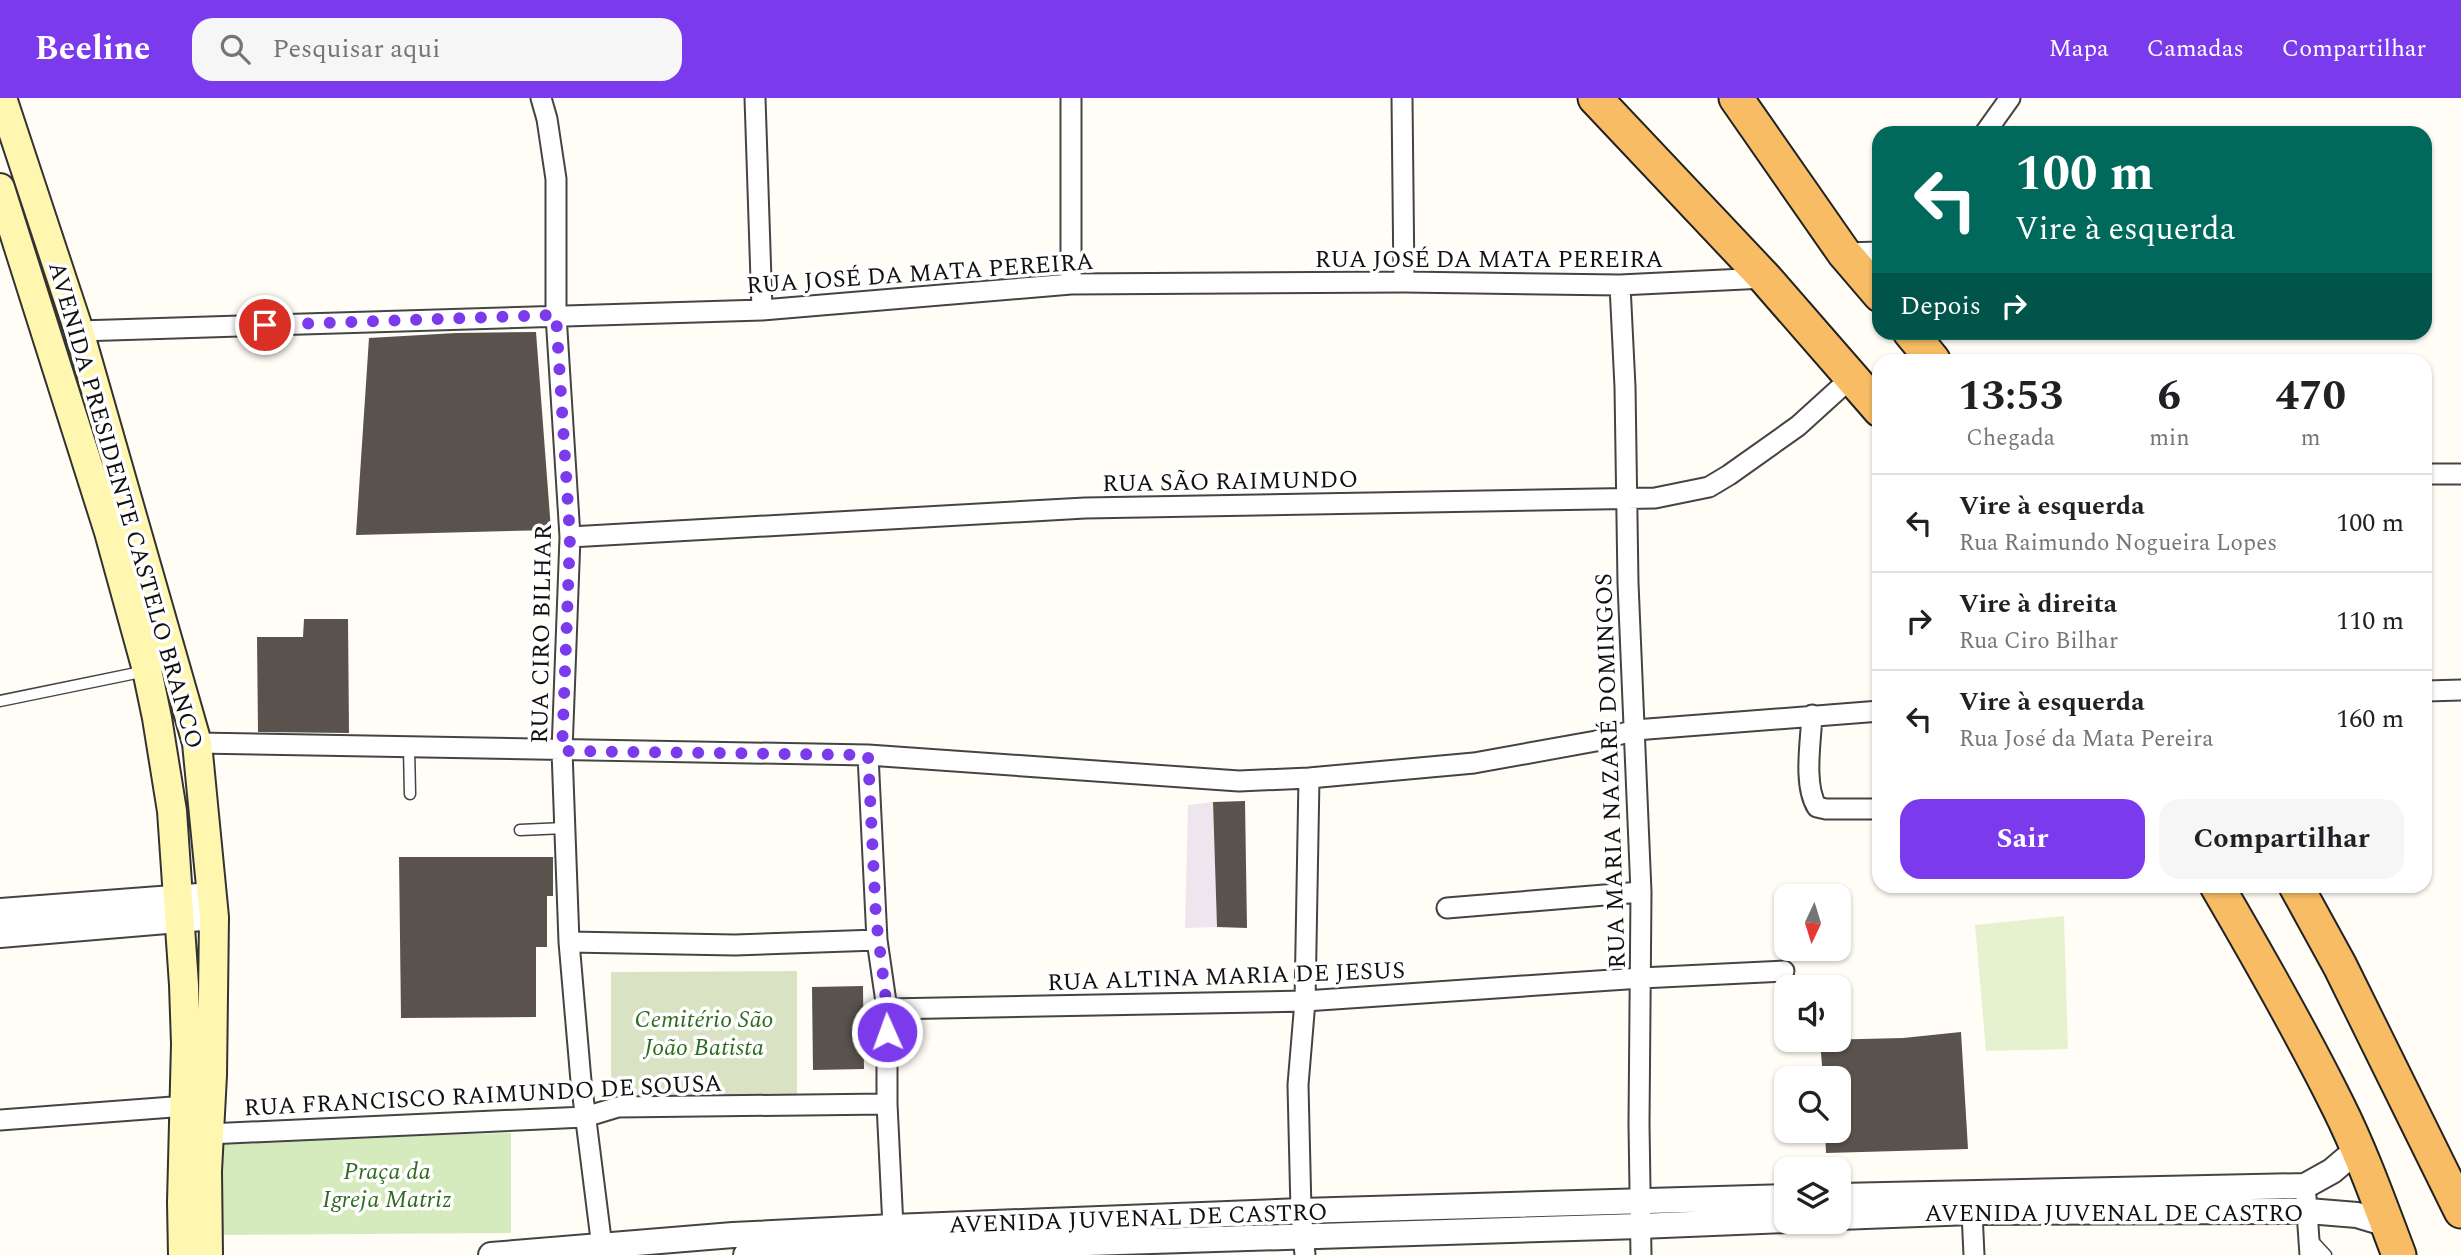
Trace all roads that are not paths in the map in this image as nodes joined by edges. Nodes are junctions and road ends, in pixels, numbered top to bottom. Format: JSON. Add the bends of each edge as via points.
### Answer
{"nodes":[{"id":1,"x":2,"y":98,"type":"edge"},
{"id":2,"x":541,"y":98,"type":"edge"},
{"id":3,"x":755,"y":98,"type":"edge"},
{"id":4,"x":1071,"y":98,"type":"edge"},
{"id":5,"x":1402,"y":98,"type":"edge"},
{"id":6,"x":1595,"y":98,"type":"edge"},
{"id":7,"x":1736,"y":98,"type":"edge"},
{"id":8,"x":2010,"y":98,"type":"edge"},
{"id":9,"x":1990,"y":126,"type":"edge"},
{"id":10,"x":0,"y":188,"type":"edge"},
{"id":11,"x":1872,"y":251,"type":"edge"},
{"id":12,"x":1844,"y":253,"type":"junction"},
{"id":13,"x":1765,"y":278,"type":"junction"},
{"id":14,"x":1404,"y":282,"type":"junction"},
{"id":15,"x":1071,"y":284,"type":"junction"},
{"id":16,"x":1620,"y":285,"type":"junction"},
{"id":17,"x":1872,"y":286,"type":"edge"},
{"id":18,"x":762,"y":310,"type":"junction"},
{"id":19,"x":556,"y":315,"type":"junction"},
{"id":20,"x":79,"y":331,"type":"junction"},
{"id":21,"x":1917,"y":340,"type":"edge"},
{"id":22,"x":1928,"y":354,"type":"edge"},
{"id":23,"x":1852,"y":377,"type":"junction"},
{"id":24,"x":1872,"y":401,"type":"edge"},
{"id":25,"x":103,"y":409,"type":"junction"},
{"id":26,"x":73,"y":418,"type":"junction"},
{"id":27,"x":2432,"y":474,"type":"edge"},
{"id":28,"x":2461,"y":474,"type":"edge"},
{"id":29,"x":1628,"y":498,"type":"junction"},
{"id":30,"x":570,"y":537,"type":"junction"},
{"id":31,"x":147,"y":670,"type":"junction"},
{"id":32,"x":2461,"y":690,"type":"edge"},
{"id":33,"x":2432,"y":691,"type":"edge"},
{"id":34,"x":0,"y":701,"type":"edge"},
{"id":35,"x":1872,"y":711,"type":"edge"},
{"id":36,"x":1812,"y":715,"type":"junction"},
{"id":37,"x":1635,"y":730,"type":"junction"},
{"id":38,"x":197,"y":743,"type":"junction"},
{"id":39,"x":410,"y":748,"type":"junction"},
{"id":40,"x":562,"y":751,"type":"junction"},
{"id":41,"x":868,"y":755,"type":"junction"},
{"id":42,"x":1309,"y":778,"type":"junction"},
{"id":43,"x":410,"y":794,"type":"dead end"},
{"id":44,"x":1872,"y":809,"type":"edge"},
{"id":45,"x":565,"y":828,"type":"junction"},
{"id":46,"x":520,"y":830,"type":"dead end"},
{"id":47,"x":1641,"y":892,"type":"junction"},
{"id":48,"x":2221,"y":893,"type":"edge"},
{"id":49,"x":2300,"y":893,"type":"edge"},
{"id":50,"x":213,"y":906,"type":"junction"},
{"id":51,"x":1447,"y":908,"type":"dead end"},
{"id":52,"x":179,"y":909,"type":"junction"},
{"id":53,"x":0,"y":911,"type":"edge"},
{"id":54,"x":0,"y":935,"type":"edge"},
{"id":55,"x":877,"y":940,"type":"junction"},
{"id":56,"x":569,"y":942,"type":"junction"},
{"id":57,"x":1784,"y":971,"type":"dead end"},
{"id":58,"x":1641,"y":978,"type":"junction"},
{"id":59,"x":1306,"y":1001,"type":"junction"},
{"id":60,"x":887,"y":1009,"type":"junction"},
{"id":61,"x":887,"y":1104,"type":"junction"},
{"id":62,"x":186,"y":1106,"type":"junction"},
{"id":63,"x":585,"y":1117,"type":"junction"},
{"id":64,"x":0,"y":1120,"type":"edge"},
{"id":65,"x":208,"y":1134,"type":"junction"},
{"id":66,"x":2358,"y":1149,"type":"junction"},
{"id":67,"x":2449,"y":1162,"type":"edge"},
{"id":68,"x":2305,"y":1186,"type":"junction"},
{"id":69,"x":1851,"y":1196,"type":"edge"},
{"id":70,"x":1774,"y":1197,"type":"edge"},
{"id":71,"x":1640,"y":1201,"type":"junction"},
{"id":72,"x":1301,"y":1211,"type":"junction"},
{"id":73,"x":2308,"y":1211,"type":"junction"},
{"id":74,"x":2461,"y":1211,"type":"edge"},
{"id":75,"x":1972,"y":1212,"type":"junction"},
{"id":76,"x":1851,"y":1217,"type":"edge"},
{"id":77,"x":1774,"y":1221,"type":"edge"},
{"id":78,"x":2388,"y":1224,"type":"junction"},
{"id":79,"x":1640,"y":1226,"type":"junction"},
{"id":80,"x":893,"y":1227,"type":"junction"},
{"id":81,"x":1304,"y":1246,"type":"edge"},
{"id":82,"x":2310,"y":1247,"type":"edge"},
{"id":83,"x":602,"y":1251,"type":"edge"},
{"id":84,"x":183,"y":1255,"type":"edge"},
{"id":85,"x":208,"y":1255,"type":"edge"},
{"id":86,"x":491,"y":1255,"type":"edge"},
{"id":87,"x":746,"y":1255,"type":"edge"},
{"id":88,"x":1641,"y":1255,"type":"edge"},
{"id":89,"x":1974,"y":1255,"type":"edge"},
{"id":90,"x":2326,"y":1255,"type":"edge"},
{"id":91,"x":2399,"y":1255,"type":"edge"}],
"edges":[{"from":1,"to":20,"type":"main road","name":"AVENIDA PRESIDENTE CASTELO BRANCO"},
{"from":2,"to":19,"type":"street","name":"RUA CIRO BILHAR","via":[[556,178]]},
{"from":3,"to":18,"type":"street"},
{"from":4,"to":15,"type":"street"},
{"from":5,"to":14,"type":"street"},
{"from":6,"to":13,"type":"highway"},
{"from":7,"to":12,"type":"highway"},
{"from":8,"to":9,"type":"street"},
{"from":10,"to":26,"type":"main road","name":"AVENIDA PRESIDENTE CASTELO BRANCO"},
{"from":11,"to":12,"type":"street"},
{"from":12,"to":17,"type":"highway"},
{"from":13,"to":16,"type":"street","name":"RUA JOSÉ DA MATA PEREIRA"},
{"from":13,"to":23,"type":"highway"},
{"from":14,"to":15,"type":"street","name":"RUA JOSÉ DA MATA PEREIRA"},
{"from":14,"to":16,"type":"street","name":"RUA JOSÉ DA MATA PEREIRA"},
{"from":15,"to":18,"type":"street","name":"RUA JOSÉ DA MATA PEREIRA"},
{"from":16,"to":29,"type":"street","name":"RUA MARIA NAZARÉ DOMINGOS"},
{"from":18,"to":19,"type":"street","name":"RUA JOSÉ DA MATA PEREIRA"},
{"from":19,"to":20,"type":"street","name":"RUA JOSÉ DA MATA PEREIRA"},
{"from":19,"to":30,"type":"street","name":"RUA CIRO BILHAR"},
{"from":20,"to":25,"type":"main road","name":"AVENIDA PRESIDENTE CASTELO BRANCO"},
{"from":21,"to":22,"type":"highway"},
{"from":23,"to":24,"type":"highway"},
{"from":23,"to":29,"type":"street","name":"RUA SÃO RAIMUNDO","via":[[1798,426],[1709,488]]},
{"from":25,"to":26,"type":"main road"},
{"from":25,"to":38,"type":"main road","name":"AVENIDA PRESIDENTE CASTELO BRANCO"},
{"from":26,"to":31,"type":"main road","name":"AVENIDA PRESIDENTE CASTELO BRANCO"},
{"from":27,"to":28,"type":"street"},
{"from":29,"to":30,"type":"street","name":"RUA SÃO RAIMUNDO","via":[[1085,508]]},
{"from":29,"to":37,"type":"street","name":"RUA MARIA NAZARÉ DOMINGOS"},
{"from":30,"to":40,"type":"street","name":"RUA CIRO BILHAR"},
{"from":31,"to":34,"type":"lane"},
{"from":31,"to":52,"type":"main road","name":"AVENIDA PRESIDENTE CASTELO BRANCO","via":[[172,811]]},
{"from":32,"to":33,"type":"street"},
{"from":35,"to":36,"type":"street"},
{"from":36,"to":37,"type":"street"},
{"from":36,"to":44,"type":"street","via":[[1809,783],[1817,807]]},
{"from":37,"to":42,"type":"street","via":[[1474,763]]},
{"from":37,"to":47,"type":"street","name":"RUA MARIA NAZARÉ DOMINGOS"},
{"from":38,"to":39,"type":"street"},
{"from":38,"to":50,"type":"main road","name":"AVENIDA PRESIDENTE CASTELO BRANCO"},
{"from":39,"to":40,"type":"street"},
{"from":39,"to":43,"type":"lane"},
{"from":40,"to":41,"type":"street"},
{"from":40,"to":45,"type":"street","name":"RUA CIRO BILHAR"},
{"from":41,"to":42,"type":"street","via":[[1239,781]]},
{"from":41,"to":55,"type":"street"},
{"from":42,"to":59,"type":"street"},
{"from":45,"to":46,"type":"lane"},
{"from":45,"to":56,"type":"street","name":"RUA CIRO BILHAR"},
{"from":47,"to":51,"type":"street"},
{"from":47,"to":58,"type":"street","name":"RUA MARIA NAZARÉ DOMINGOS"},
{"from":48,"to":66,"type":"highway"},
{"from":49,"to":67,"type":"highway"},
{"from":50,"to":52,"type":"street"},
{"from":50,"to":65,"type":"main road","name":"AVENIDA PRESIDENTE CASTELO BRANCO"},
{"from":52,"to":53,"type":"street"},
{"from":52,"to":54,"type":"street"},
{"from":52,"to":62,"type":"main road","name":"AVENIDA PRESIDENTE CASTELO BRANCO"},
{"from":55,"to":56,"type":"street","via":[[735,946]]},
{"from":55,"to":60,"type":"street"},
{"from":56,"to":63,"type":"street","name":"RUA CIRO BILHAR"},
{"from":57,"to":58,"type":"street","name":"RUA ALTINA MARIA DE JESUS"},
{"from":58,"to":59,"type":"street","name":"RUA ALTINA MARIA DE JESUS"},
{"from":58,"to":71,"type":"street","name":"RUA MARIA NAZARÉ DOMINGOS"},
{"from":59,"to":60,"type":"street","name":"RUA ALTINA MARIA DE JESUS"},
{"from":59,"to":72,"type":"street","via":[[1298,1085]]},
{"from":60,"to":61,"type":"street"},
{"from":61,"to":63,"type":"street","name":"RUA FRANCISCO RAIMUNDO DE SOUSA","via":[[618,1107]]},
{"from":61,"to":80,"type":"street"},
{"from":62,"to":64,"type":"street"},
{"from":62,"to":84,"type":"main road","name":"AVENIDA PRESIDENTE CASTELO BRANCO"},
{"from":63,"to":65,"type":"street","name":"RUA FRANCISCO RAIMUNDO DE SOUSA"},
{"from":63,"to":83,"type":"street","name":"RUA CIRO BILHAR"},
{"from":65,"to":85,"type":"main road","name":"AVENIDA PRESIDENTE CASTELO BRANCO"},
{"from":66,"to":68,"type":"street","name":"AVENIDA JUVENAL DE CASTRO"},
{"from":66,"to":78,"type":"highway"},
{"from":67,"to":74,"type":"highway"},
{"from":68,"to":69,"type":"street","name":"AVENIDA JUVENAL DE CASTRO"},
{"from":68,"to":73,"type":"street"},
{"from":70,"to":71,"type":"street","name":"AVENIDA JUVENAL DE CASTRO"},
{"from":71,"to":72,"type":"street","name":"AVENIDA JUVENAL DE CASTRO"},
{"from":71,"to":79,"type":"street","name":"RUA MARIA NAZARÉ DOMINGOS"},
{"from":72,"to":80,"type":"street","name":"AVENIDA JUVENAL DE CASTRO"},
{"from":72,"to":81,"type":"street"},
{"from":73,"to":75,"type":"street","name":"AVENIDA JUVENAL DE CASTRO"},
{"from":73,"to":78,"type":"street","name":"AVENIDA JUVENAL DE CASTRO","via":[[2357,1215]]},
{"from":73,"to":82,"type":"street"},
{"from":75,"to":76,"type":"street","name":"AVENIDA JUVENAL DE CASTRO"},
{"from":75,"to":89,"type":"street"},
{"from":77,"to":79,"type":"street","name":"AVENIDA JUVENAL DE CASTRO"},
{"from":78,"to":91,"type":"highway"},
{"from":79,"to":81,"type":"street","name":"AVENIDA JUVENAL DE CASTRO"},
{"from":79,"to":88,"type":"street","name":"RUA MARIA NAZARÉ DOMINGOS"},
{"from":80,"to":83,"type":"street","name":"AVENIDA JUVENAL DE CASTRO","via":[[733,1235]]},
{"from":81,"to":87,"type":"street","name":"AVENIDA JUVENAL DE CASTRO"},
{"from":82,"to":90,"type":"lane"},
{"from":83,"to":86,"type":"street","name":"AVENIDA JUVENAL DE CASTRO"}]}
